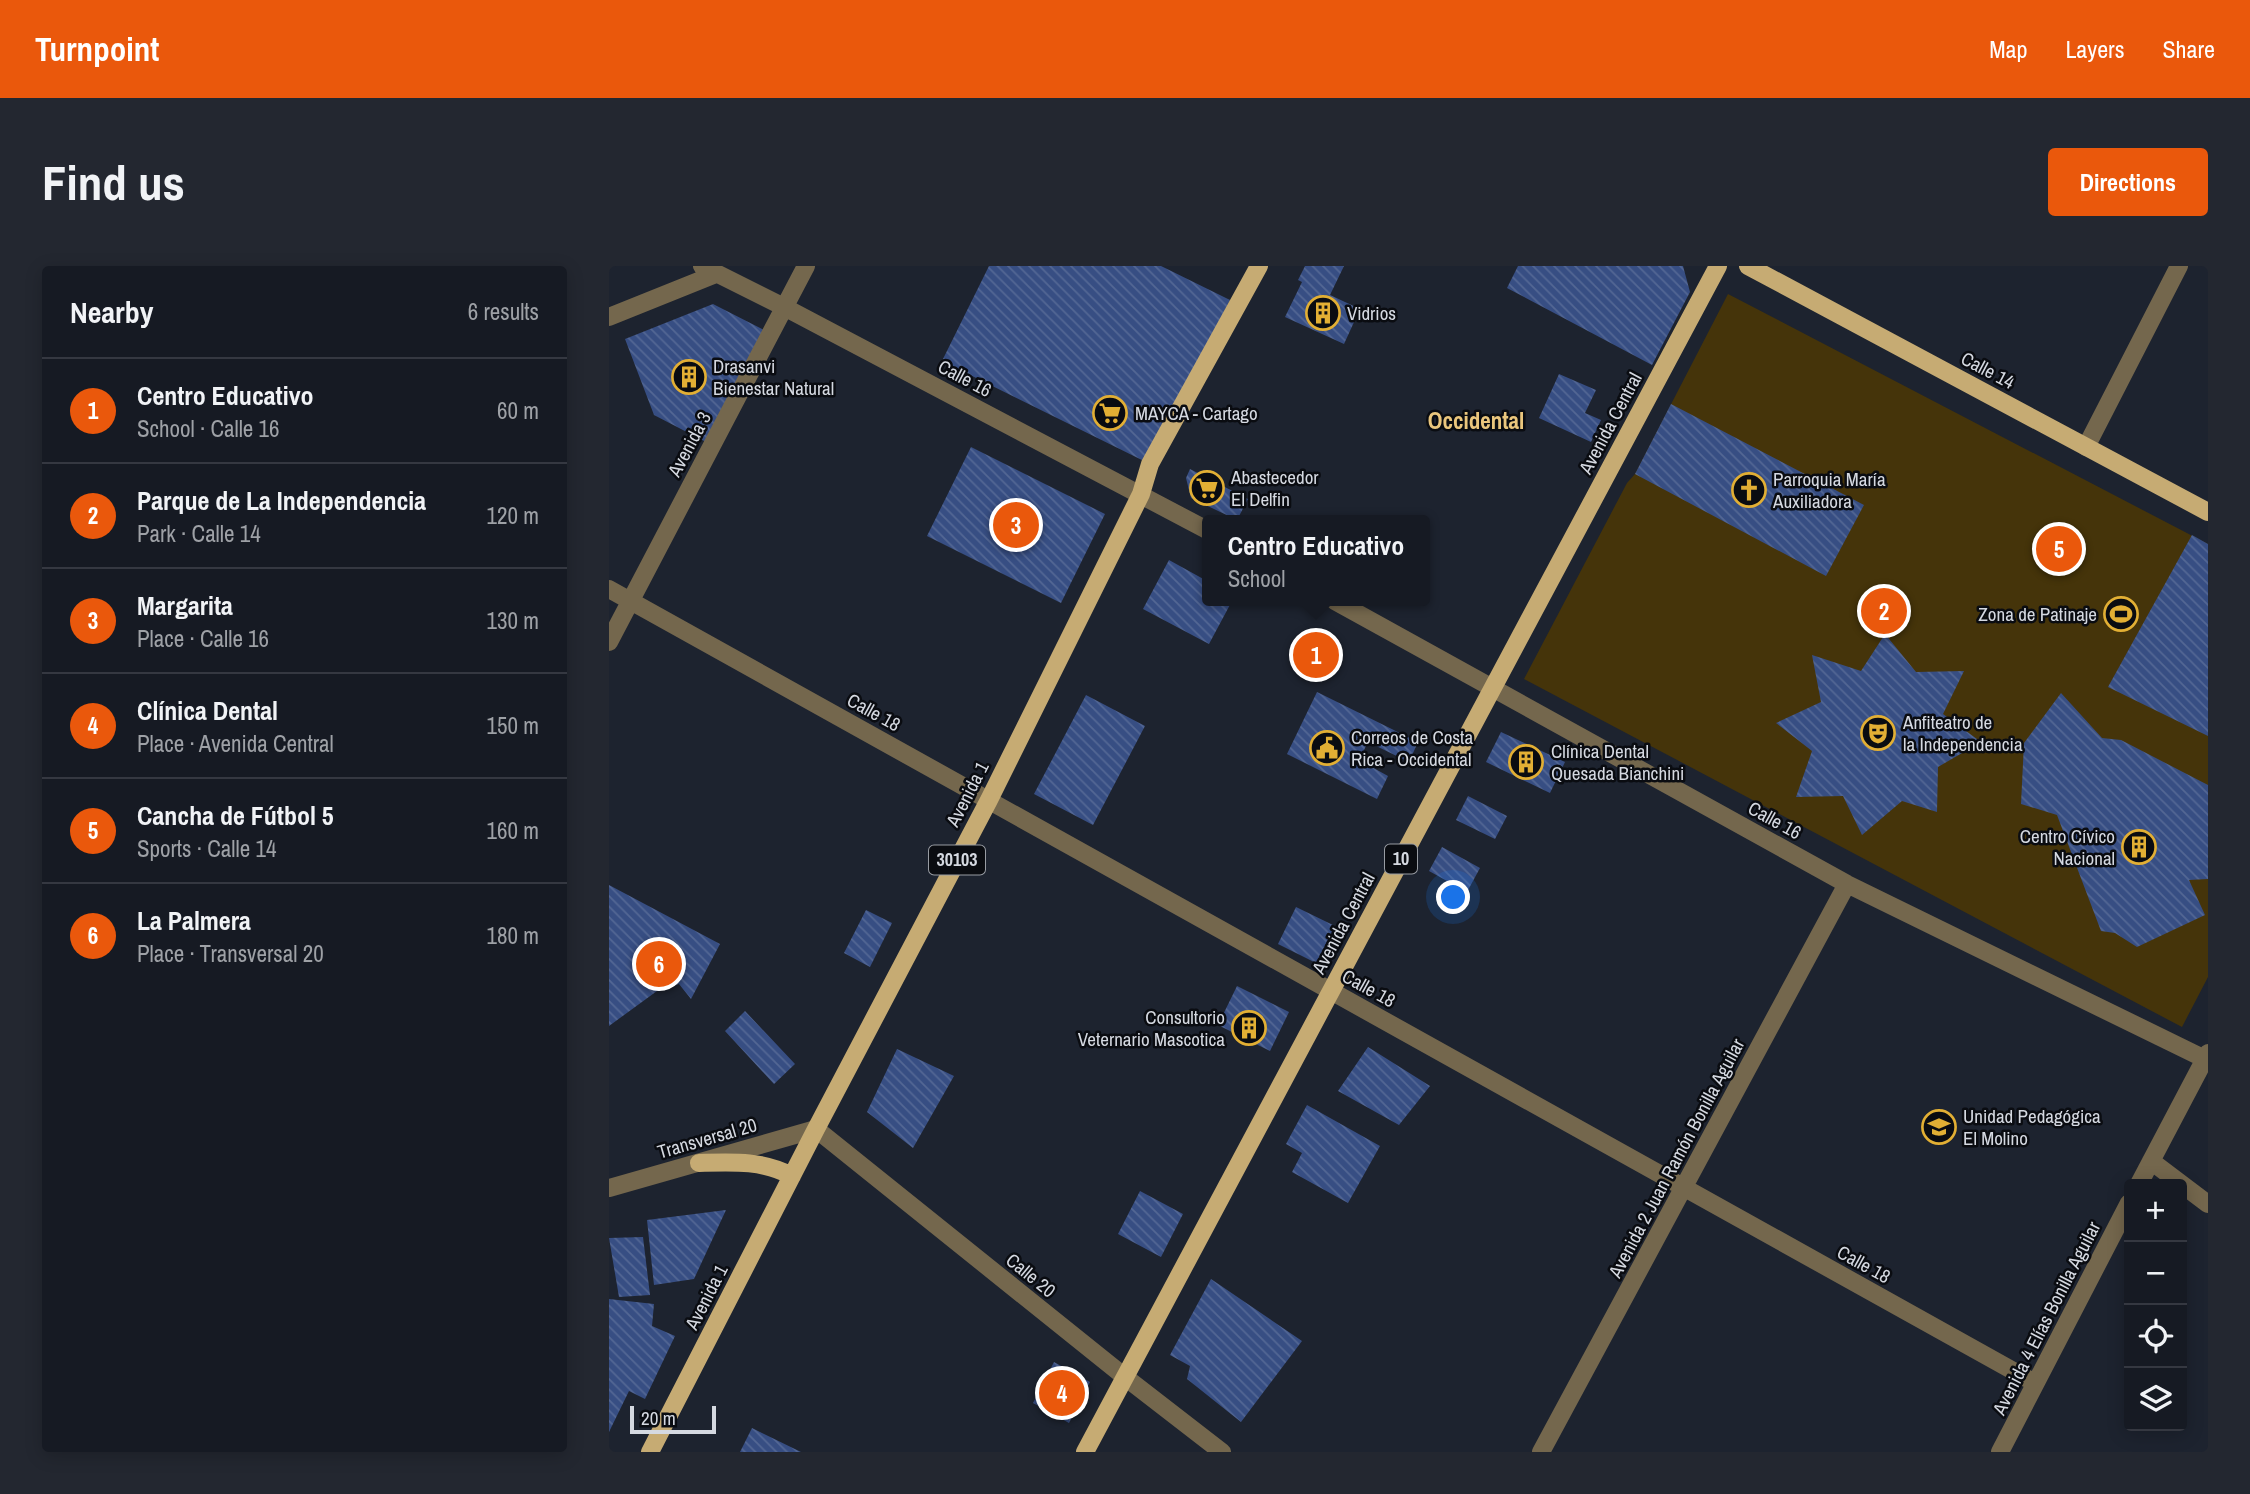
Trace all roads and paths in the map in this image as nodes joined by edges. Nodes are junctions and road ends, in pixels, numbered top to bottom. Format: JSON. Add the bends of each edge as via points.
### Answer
{"nodes":[{"id":1,"x":806,"y":266,"type":"edge"},
{"id":2,"x":1259,"y":266,"type":"edge"},
{"id":3,"x":1718,"y":266,"type":"edge"},
{"id":4,"x":1748,"y":266,"type":"edge"},
{"id":5,"x":2179,"y":266,"type":"edge"},
{"id":6,"x":709,"y":270,"type":"edge"},
{"id":7,"x":784,"y":307,"type":"junction"},
{"id":8,"x":609,"y":317,"type":"edge"},
{"id":9,"x":2086,"y":447,"type":"junction"},
{"id":10,"x":1141,"y":494,"type":"junction"},
{"id":11,"x":2208,"y":512,"type":"edge"},
{"id":12,"x":1202,"y":527,"type":"edge"},
{"id":13,"x":609,"y":589,"type":"edge"},
{"id":14,"x":631,"y":600,"type":"junction"},
{"id":15,"x":1344,"y":606,"type":"edge"},
{"id":16,"x":609,"y":642,"type":"edge"},
{"id":17,"x":1492,"y":688,"type":"junction"},
{"id":18,"x":989,"y":800,"type":"junction"},
{"id":19,"x":1847,"y":884,"type":"junction"},
{"id":20,"x":1331,"y":991,"type":"junction"},
{"id":21,"x":2206,"y":1056,"type":"edge"},
{"id":22,"x":815,"y":1129,"type":"junction"},
{"id":23,"x":2151,"y":1161,"type":"junction"},
{"id":24,"x":699,"y":1163,"type":"junction"},
{"id":25,"x":792,"y":1176,"type":"junction"},
{"id":26,"x":2142,"y":1179,"type":"edge"},
{"id":27,"x":1683,"y":1187,"type":"junction"},
{"id":28,"x":609,"y":1188,"type":"edge"},
{"id":29,"x":2208,"y":1204,"type":"edge"},
{"id":30,"x":2124,"y":1213,"type":"edge"},
{"id":31,"x":1125,"y":1377,"type":"junction"},
{"id":32,"x":2035,"y":1383,"type":"junction"},
{"id":33,"x":650,"y":1452,"type":"edge"},
{"id":34,"x":1085,"y":1452,"type":"edge"},
{"id":35,"x":1221,"y":1452,"type":"edge"},
{"id":36,"x":1541,"y":1452,"type":"edge"},
{"id":37,"x":2000,"y":1452,"type":"edge"}],
"edges":[{"from":1,"to":7,"type":"street","name":"Avenida 3"},
{"from":2,"to":10,"type":"main road","name":"Avenida 1","number":"30103","via":[[1150,464]]},
{"from":3,"to":17,"type":"main road","name":"Avenida Central","number":"10"},
{"from":4,"to":9,"type":"main road","name":"Calle 14"},
{"from":5,"to":9,"type":"street"},
{"from":6,"to":7,"type":"street","name":"Calle 16"},
{"from":6,"to":8,"type":"street"},
{"from":7,"to":10,"type":"street","name":"Calle 16"},
{"from":7,"to":14,"type":"street","name":"Avenida 3"},
{"from":9,"to":11,"type":"main road","name":"Calle 14"},
{"from":10,"to":12,"type":"street","name":"Calle 16"},
{"from":10,"to":18,"type":"main road","name":"Avenida 1","number":"30103"},
{"from":13,"to":14,"type":"street","name":"Calle 18"},
{"from":14,"to":16,"type":"street","name":"Avenida 3"},
{"from":14,"to":18,"type":"street","name":"Calle 18"},
{"from":15,"to":17,"type":"street","name":"Calle 16"},
{"from":17,"to":19,"type":"street","name":"Calle 16"},
{"from":17,"to":20,"type":"main road","name":"Avenida Central","number":"10"},
{"from":18,"to":20,"type":"street","name":"Calle 18"},
{"from":18,"to":22,"type":"main road","name":"Avenida 1","number":"30103"},
{"from":19,"to":21,"type":"street","name":"Calle 16"},
{"from":19,"to":27,"type":"street","name":"Avenida 2 Juan Ramón Bonilla Aguilar"},
{"from":20,"to":27,"type":"street","name":"Calle 18"},
{"from":20,"to":31,"type":"main road","name":"Avenida Central","number":"10"},
{"from":21,"to":23,"type":"street"},
{"from":22,"to":24,"type":"street","name":"Transversal 20"},
{"from":22,"to":25,"type":"main road","name":"Avenida 1","number":"30103"},
{"from":22,"to":31,"type":"street","name":"Calle 20"},
{"from":23,"to":26,"type":"street"},
{"from":23,"to":29,"type":"street"},
{"from":24,"to":25,"type":"main road","via":[[752,1162]]},
{"from":24,"to":28,"type":"street","name":"Transversal 20"},
{"from":25,"to":33,"type":"main road","name":"Avenida 1","number":"30103"},
{"from":27,"to":32,"type":"street","name":"Calle 18"},
{"from":27,"to":36,"type":"street","name":"Avenida 2 Juan Ramón Bonilla Aguilar"},
{"from":30,"to":32,"type":"street","name":"Avenida 4 Elías Bonilla Aguilar"},
{"from":31,"to":34,"type":"main road","name":"Avenida Central","number":"10"},
{"from":31,"to":35,"type":"street","name":"Calle 20"},
{"from":32,"to":37,"type":"street","name":"Avenida 4 Elías Bonilla Aguilar"}]}
